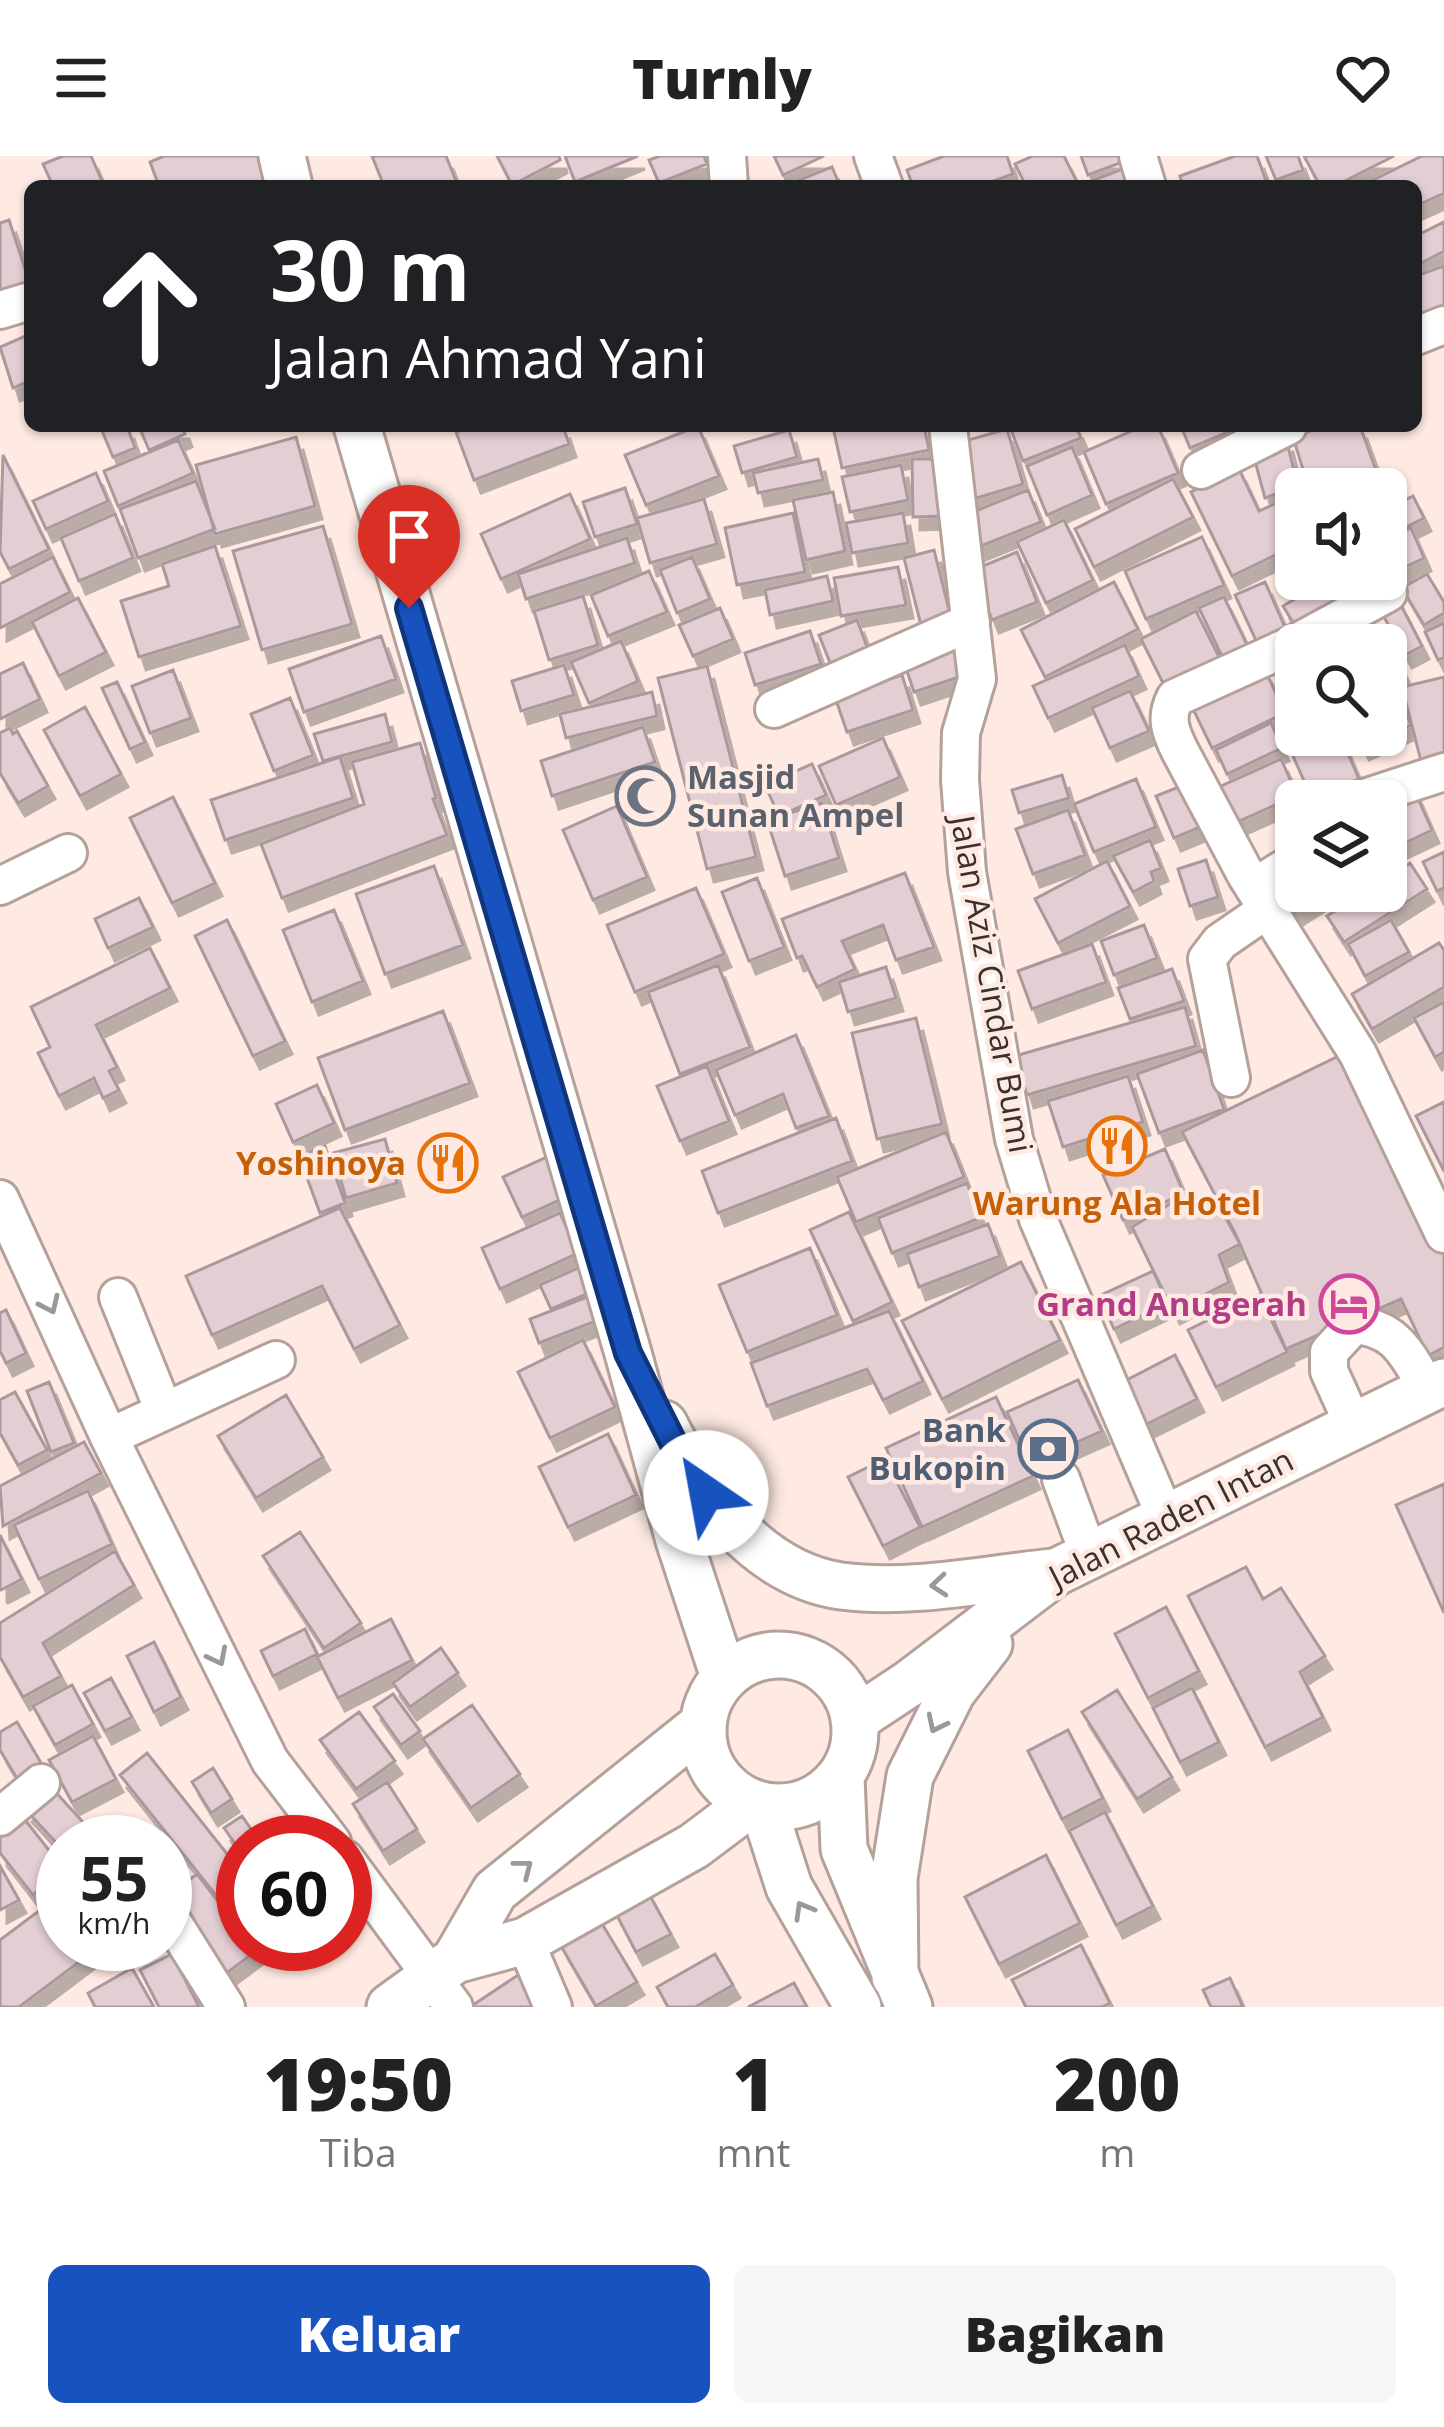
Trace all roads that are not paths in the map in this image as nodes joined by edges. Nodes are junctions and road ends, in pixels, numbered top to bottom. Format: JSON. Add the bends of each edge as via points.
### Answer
{"nodes":[{"id":1,"x":359,"y":432,"type":"edge"},
{"id":2,"x":949,"y":432,"type":"edge"},
{"id":3,"x":1276,"y":432,"type":"edge"},
{"id":4,"x":1202,"y":470,"type":"dead end"},
{"id":5,"x":1374,"y":600,"type":"edge"},
{"id":6,"x":971,"y":622,"type":"junction"},
{"id":7,"x":774,"y":709,"type":"dead end"},
{"id":8,"x":1444,"y":772,"type":"edge"},
{"id":9,"x":1407,"y":784,"type":"edge"},
{"id":10,"x":68,"y":853,"type":"dead end"},
{"id":11,"x":1275,"y":883,"type":"edge"},
{"id":12,"x":0,"y":886,"type":"edge"},
{"id":13,"x":1261,"y":898,"type":"junction"},
{"id":14,"x":1231,"y":1078,"type":"dead end"},
{"id":15,"x":0,"y":1199,"type":"edge"},
{"id":16,"x":1444,"y":1234,"type":"edge"},
{"id":17,"x":118,"y":1298,"type":"dead end"},
{"id":18,"x":628,"y":1353,"type":"junction"},
{"id":19,"x":276,"y":1360,"type":"dead end"},
{"id":20,"x":1436,"y":1386,"type":"edge"},
{"id":21,"x":164,"y":1411,"type":"junction"},
{"id":22,"x":1354,"y":1426,"type":"junction"},
{"id":23,"x":109,"y":1437,"type":"junction"},
{"id":24,"x":1061,"y":1479,"type":"dead end"},
{"id":25,"x":1166,"y":1518,"type":"junction"},
{"id":26,"x":1057,"y":1574,"type":"junction"},
{"id":27,"x":724,"y":1677,"type":"junction"},
{"id":28,"x":854,"y":1720,"type":"junction"},
{"id":29,"x":702,"y":1725,"type":"junction"},
{"id":30,"x":841,"y":1777,"type":"junction"},
{"id":31,"x":41,"y":1783,"type":"dead end"},
{"id":32,"x":757,"y":1805,"type":"junction"},
{"id":33,"x":311,"y":1815,"type":"edge"},
{"id":34,"x":0,"y":1817,"type":"edge"},
{"id":35,"x":372,"y":1890,"type":"edge"},
{"id":36,"x":525,"y":1941,"type":"junction"},
{"id":37,"x":192,"y":1953,"type":"edge"},
{"id":38,"x":448,"y":1980,"type":"edge"},
{"id":39,"x":902,"y":1992,"type":"edge"},
{"id":40,"x":226,"y":2007,"type":"edge"},
{"id":41,"x":389,"y":2007,"type":"edge"},
{"id":42,"x":553,"y":2007,"type":"edge"},
{"id":43,"x":858,"y":2007,"type":"edge"}],
"edges":[{"from":1,"to":18,"type":"main road"},
{"from":2,"to":6,"type":"street","name":"Jalan Aziz Cindar Bumi"},
{"from":3,"to":4,"type":"street"},
{"from":5,"to":13,"type":"street","via":[[1175,698],[1168,712],[1170,732]]},
{"from":6,"to":7,"type":"street"},
{"from":6,"to":25,"type":"street","name":"Jalan Aziz Cindar Bumi","via":[[977,680],[961,733],[960,780],[967,872],[1015,1139],[1038,1220]]},
{"from":8,"to":9,"type":"street"},
{"from":10,"to":12,"type":"street"},
{"from":11,"to":13,"type":"street"},
{"from":13,"to":14,"type":"street","via":[[1207,958]]},
{"from":13,"to":16,"type":"street","via":[[1358,1054]]},
{"from":15,"to":23,"type":"street","one_way":true},
{"from":17,"to":21,"type":"street"},
{"from":26,"to":18,"type":"main road","one_way":true,"via":[[838,1586],[785,1566],[729,1523],[684,1464]]},
{"from":18,"to":27,"type":"main road"},
{"from":19,"to":21,"type":"street"},
{"from":20,"to":22,"type":"main road","name":"Jalan Raden Intan"},
{"from":20,"to":22,"type":"street","via":[[1397,1341],[1354,1325],[1329,1352],[1329,1371]]},
{"from":21,"to":23,"type":"street"},
{"from":22,"to":25,"type":"main road","name":"Jalan Raden Intan"},
{"from":23,"to":33,"type":"street","one_way":true,"via":[[270,1761]]},
{"from":24,"to":26,"type":"street"},
{"from":25,"to":26,"type":"main road","name":"Jalan Raden Intan"},
{"from":26,"to":28,"type":"main road","name":"Jalan Raden Intan"},
{"from":26,"to":39,"type":"main road","one_way":true,"via":[[952,1692],[910,1776],[894,1878]]},
{"from":27,"to":28,"type":"main road","via":[[743,1663],[790,1655],[833,1677]]},
{"from":27,"to":29,"type":"main road"},
{"from":28,"to":30,"type":"main road"},
{"from":29,"to":32,"type":"main road","via":[[707,1758],[724,1785]]},
{"from":38,"to":29,"type":"main road","one_way":true,"via":[[495,1891]]},
{"from":30,"to":32,"type":"main road","via":[[792,1807]]},
{"from":30,"to":39,"type":"main road","via":[[844,1849]]},
{"from":31,"to":34,"type":"street"},
{"from":32,"to":36,"type":"main road"},
{"from":43,"to":32,"type":"main road","one_way":true,"via":[[789,1887]]},
{"from":35,"to":38,"type":"street"},
{"from":36,"to":38,"type":"main road"},
{"from":36,"to":42,"type":"street"},
{"from":37,"to":40,"type":"street"},
{"from":38,"to":41,"type":"main road"}]}
